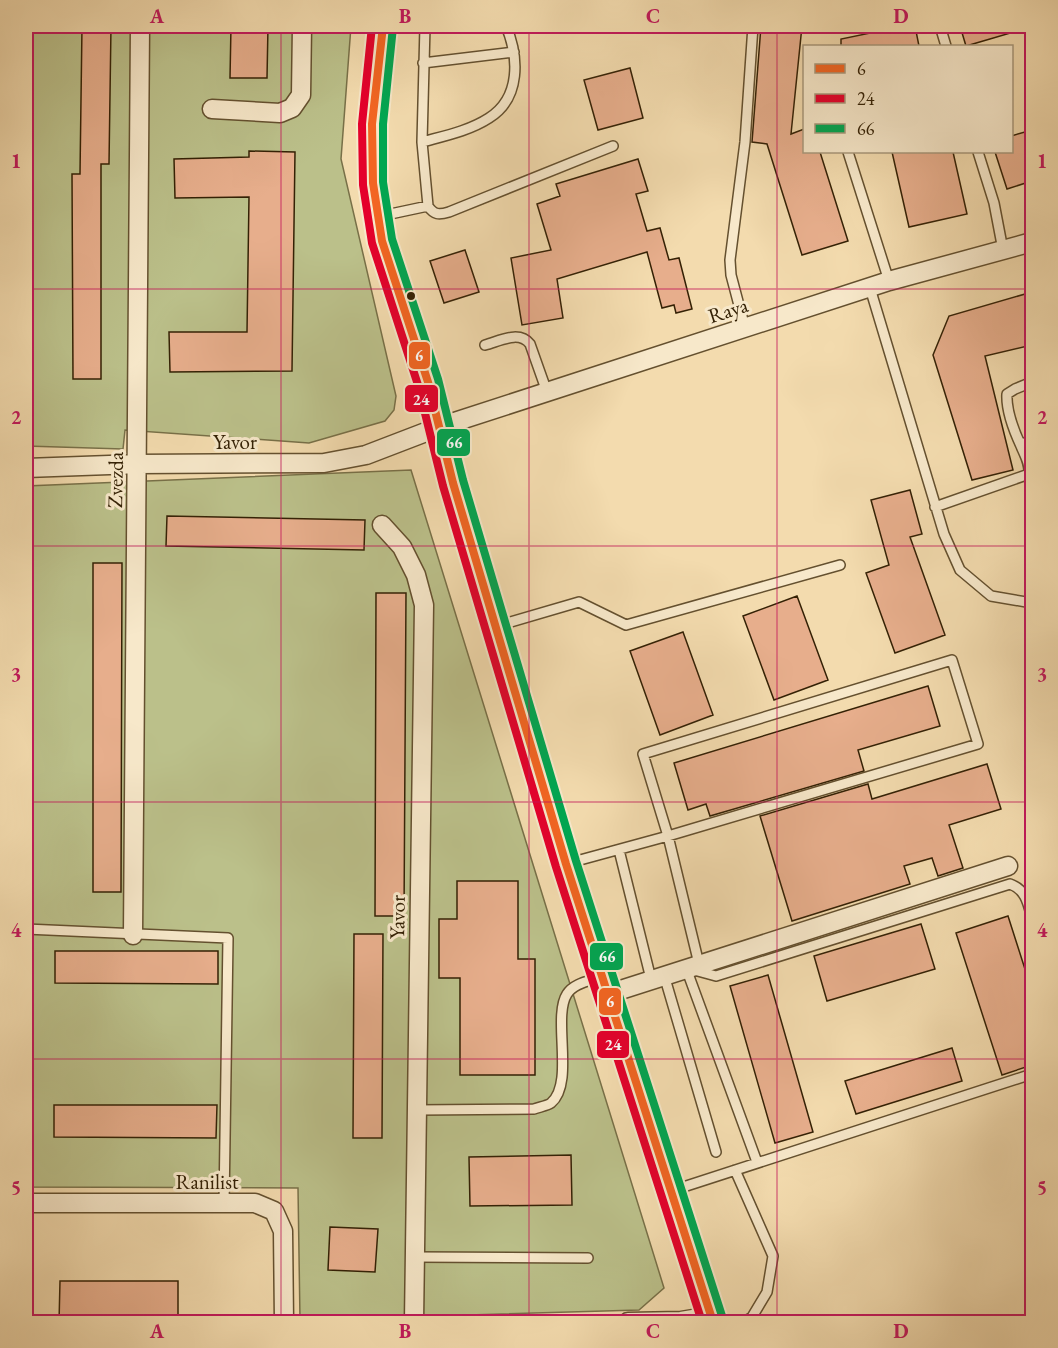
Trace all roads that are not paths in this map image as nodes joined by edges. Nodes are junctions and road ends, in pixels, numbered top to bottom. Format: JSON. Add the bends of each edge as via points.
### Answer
{"nodes":[{"id":1,"x":140,"y":26,"type":"edge"},
{"id":2,"x":302,"y":26,"type":"edge"},
{"id":3,"x":382,"y":26,"type":"edge"},
{"id":4,"x":425,"y":26,"type":"edge"},
{"id":5,"x":506,"y":26,"type":"edge"},
{"id":6,"x":753,"y":26,"type":"edge"},
{"id":7,"x":939,"y":26,"type":"edge"},
{"id":8,"x":946,"y":45,"type":"edge"},
{"id":9,"x":514,"y":52,"type":"junction"},
{"id":10,"x":423,"y":63,"type":"junction"},
{"id":11,"x":212,"y":109,"type":"dead end"},
{"id":12,"x":422,"y":142,"type":"junction"},
{"id":13,"x":613,"y":146,"type":"dead end"},
{"id":14,"x":848,"y":153,"type":"edge"},
{"id":15,"x":978,"y":153,"type":"edge"},
{"id":16,"x":428,"y":206,"type":"junction"},
{"id":17,"x":378,"y":217,"type":"junction"},
{"id":18,"x":1032,"y":242,"type":"edge"},
{"id":19,"x":1004,"y":250,"type":"junction"},
{"id":20,"x":889,"y":281,"type":"junction"},
{"id":21,"x":870,"y":288,"type":"junction"},
{"id":22,"x":745,"y":328,"type":"junction"},
{"id":23,"x":485,"y":345,"type":"dead end"},
{"id":24,"x":1032,"y":382,"type":"edge"},
{"id":25,"x":547,"y":392,"type":"junction"},
{"id":26,"x":439,"y":427,"type":"junction"},
{"id":27,"x":1032,"y":441,"type":"edge"},
{"id":28,"x":1020,"y":444,"type":"junction"},
{"id":29,"x":137,"y":464,"type":"junction"},
{"id":30,"x":26,"y":468,"type":"edge"},
{"id":31,"x":935,"y":507,"type":"junction"},
{"id":32,"x":382,"y":525,"type":"dead end"},
{"id":33,"x":840,"y":565,"type":"dead end"},
{"id":34,"x":1032,"y":603,"type":"edge"},
{"id":35,"x":495,"y":627,"type":"junction"},
{"id":36,"x":668,"y":836,"type":"junction"},
{"id":37,"x":619,"y":850,"type":"junction"},
{"id":38,"x":566,"y":864,"type":"junction"},
{"id":39,"x":1008,"y":866,"type":"dead end"},
{"id":40,"x":1032,"y":918,"type":"edge"},
{"id":41,"x":26,"y":929,"type":"edge"},
{"id":42,"x":133,"y":935,"type":"junction"},
{"id":43,"x":693,"y":966,"type":"junction"},
{"id":44,"x":658,"y":977,"type":"junction"},
{"id":45,"x":605,"y":986,"type":"junction"},
{"id":46,"x":1032,"y":1074,"type":"edge"},
{"id":47,"x":417,"y":1110,"type":"junction"},
{"id":48,"x":716,"y":1152,"type":"dead end"},
{"id":49,"x":757,"y":1162,"type":"junction"},
{"id":50,"x":735,"y":1170,"type":"junction"},
{"id":51,"x":671,"y":1191,"type":"junction"},
{"id":52,"x":26,"y":1203,"type":"edge"},
{"id":53,"x":224,"y":1204,"type":"junction"},
{"id":54,"x":415,"y":1257,"type":"junction"},
{"id":55,"x":588,"y":1258,"type":"dead end"},
{"id":56,"x":712,"y":1319,"type":"edge"},
{"id":57,"x":642,"y":1322,"type":"edge"},
{"id":58,"x":284,"y":1323,"type":"edge"},
{"id":59,"x":414,"y":1323,"type":"edge"},
{"id":60,"x":628,"y":1323,"type":"edge"},
{"id":61,"x":744,"y":1323,"type":"edge"}],
"edges":[{"from":1,"to":29,"type":"street","name":"Zvezda"},
{"from":2,"to":11,"type":"street","via":[[301,95],[292,108],[280,113]]},
{"from":3,"to":17,"type":"main road","via":[[372,124]]},
{"from":4,"to":10,"type":"lane"},
{"from":5,"to":9,"type":"lane"},
{"from":6,"to":22,"type":"lane","via":[[745,142],[730,260]]},
{"from":7,"to":8,"type":"lane"},
{"from":9,"to":10,"type":"lane"},
{"from":9,"to":12,"type":"lane","via":[[516,72],[511,95],[490,118]]},
{"from":10,"to":12,"type":"lane"},
{"from":12,"to":16,"type":"lane"},
{"from":13,"to":16,"type":"lane","via":[[449,212],[432,212]]},
{"from":14,"to":20,"type":"lane"},
{"from":15,"to":19,"type":"lane"},
{"from":16,"to":17,"type":"lane"},
{"from":17,"to":26,"type":"main road"},
{"from":18,"to":19,"type":"street","name":"Raya"},
{"from":19,"to":20,"type":"street","name":"Raya"},
{"from":20,"to":21,"type":"street","name":"Raya"},
{"from":21,"to":22,"type":"street","name":"Raya"},
{"from":21,"to":31,"type":"lane"},
{"from":22,"to":25,"type":"street","name":"Raya"},
{"from":23,"to":25,"type":"lane","via":[[525,337]]},
{"from":24,"to":28,"type":"lane","via":[[1007,394],[1006,403]]},
{"from":25,"to":26,"type":"street","name":"Raya"},
{"from":26,"to":29,"type":"street","name":"Yavor","via":[[366,455],[324,463]]},
{"from":26,"to":35,"type":"main road"},
{"from":27,"to":28,"type":"lane"},
{"from":28,"to":31,"type":"lane","via":[[1030,465],[1029,474]]},
{"from":29,"to":30,"type":"street","name":"Yavor"},
{"from":29,"to":42,"type":"street","name":"Zvezda"},
{"from":31,"to":34,"type":"lane","via":[[960,570],[992,596]]},
{"from":32,"to":47,"type":"street","name":"Yavor","via":[[402,547],[416,575],[424,605]]},
{"from":33,"to":35,"type":"lane","via":[[626,625],[579,602]]},
{"from":35,"to":38,"type":"main road"},
{"from":36,"to":36,"type":"lane","via":[[978,744],[952,660],[643,753]]},
{"from":36,"to":37,"type":"lane"},
{"from":36,"to":43,"type":"lane"},
{"from":37,"to":38,"type":"lane"},
{"from":37,"to":44,"type":"lane"},
{"from":38,"to":45,"type":"main road"},
{"from":39,"to":43,"type":"street"},
{"from":40,"to":43,"type":"lane","via":[[1025,895],[1010,884],[716,976]]},
{"from":41,"to":42,"type":"lane"},
{"from":42,"to":53,"type":"lane","via":[[228,938]]},
{"from":43,"to":44,"type":"street"},
{"from":43,"to":49,"type":"lane"},
{"from":44,"to":45,"type":"street"},
{"from":44,"to":48,"type":"lane"},
{"from":45,"to":47,"type":"lane","via":[[579,984],[567,994],[563,1008],[561,1088],[551,1103],[534,1109]]},
{"from":45,"to":51,"type":"main road"},
{"from":46,"to":49,"type":"lane"},
{"from":47,"to":54,"type":"street","name":"Yavor"},
{"from":49,"to":50,"type":"lane"},
{"from":50,"to":51,"type":"lane"},
{"from":50,"to":61,"type":"lane","via":[[773,1256],[767,1292]]},
{"from":51,"to":56,"type":"main road"},
{"from":52,"to":53,"type":"street","name":"Ranilist"},
{"from":53,"to":58,"type":"street","name":"Ranilist","via":[[255,1203],[274,1211],[283,1231]]},
{"from":54,"to":55,"type":"lane"},
{"from":54,"to":59,"type":"street","name":"Yavor"},
{"from":56,"to":57,"type":"street"},
{"from":57,"to":60,"type":"street"}]}
